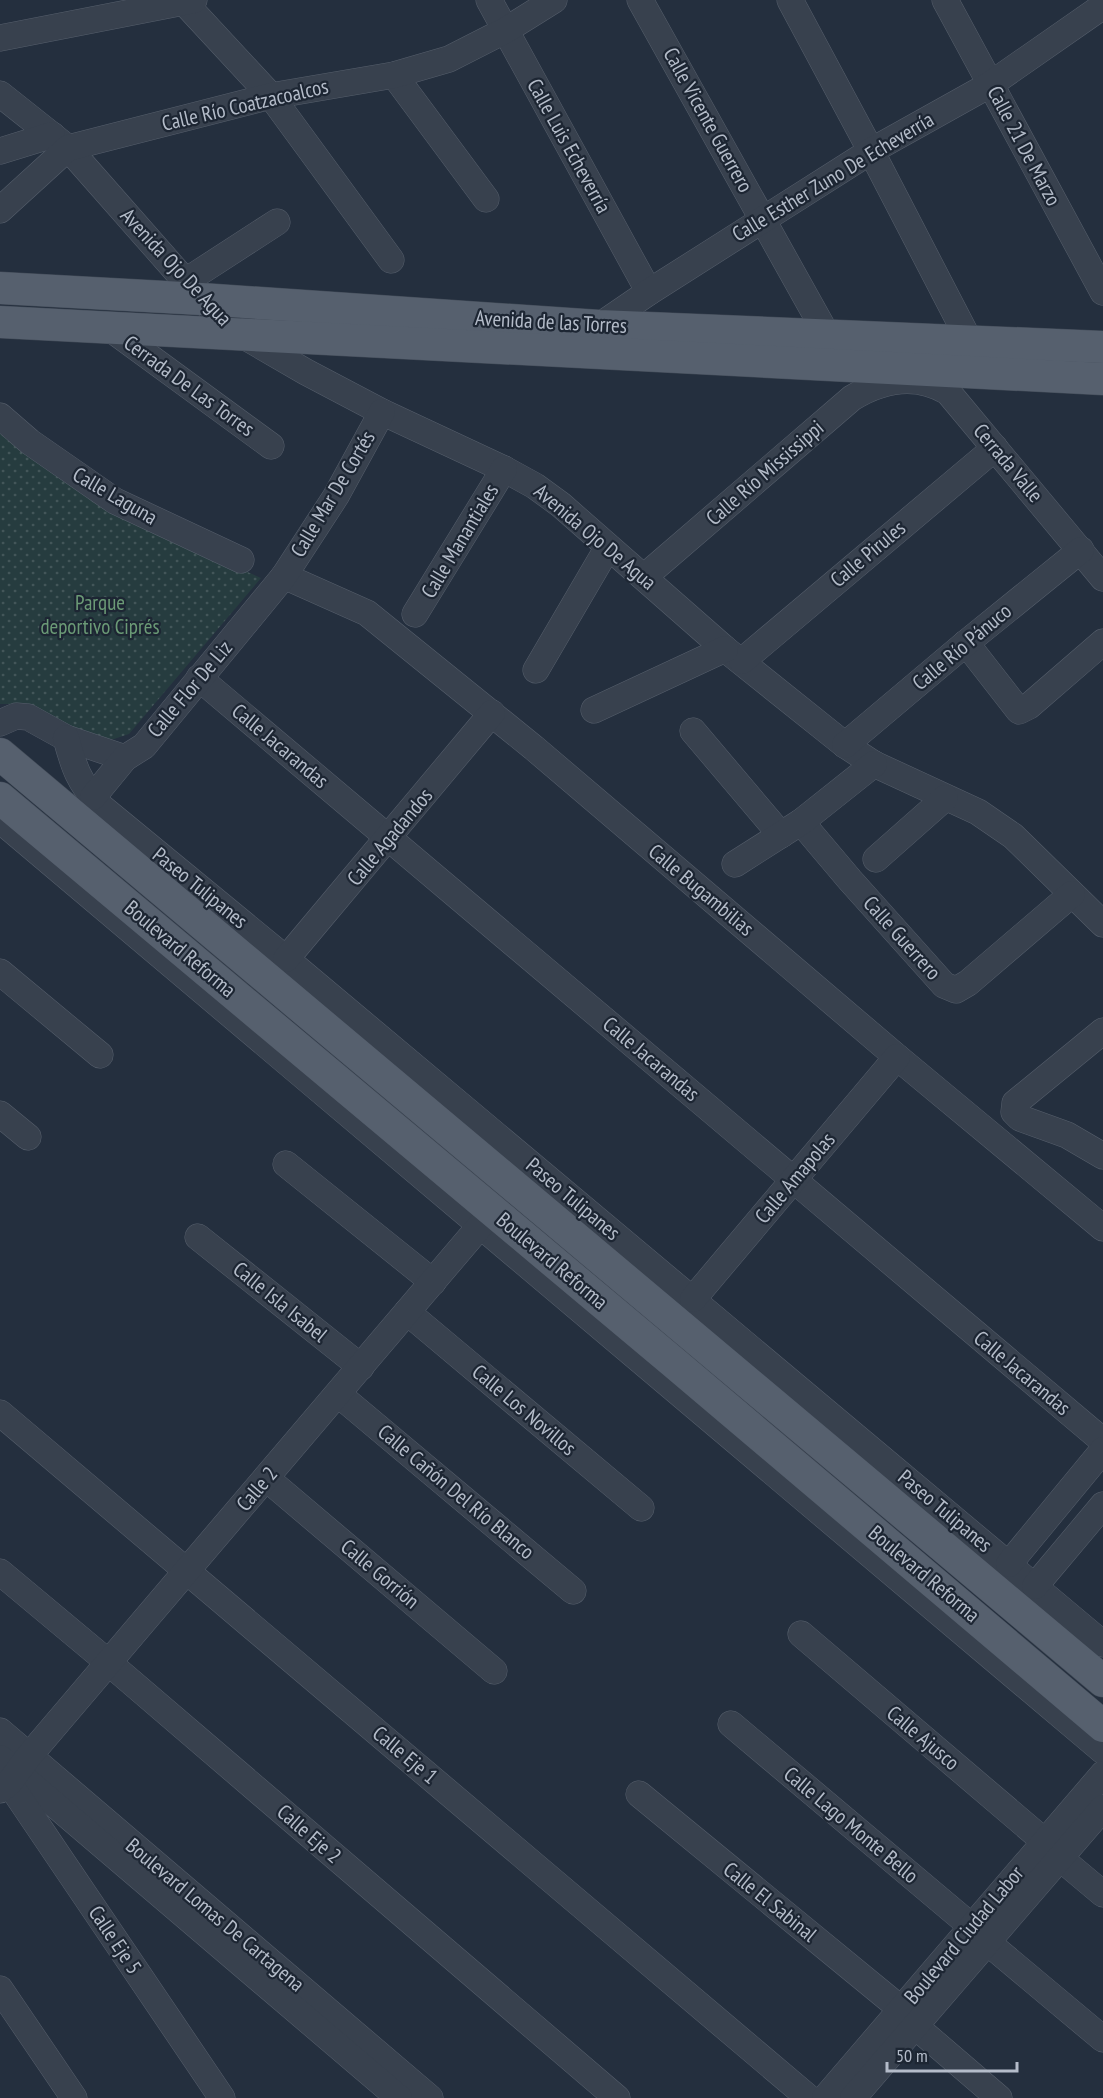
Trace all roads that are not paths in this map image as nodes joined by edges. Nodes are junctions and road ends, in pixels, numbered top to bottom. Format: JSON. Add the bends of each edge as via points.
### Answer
{"nodes":[{"id":1,"x":489,"y":0,"type":"edge"},
{"id":2,"x":554,"y":0,"type":"edge"},
{"id":3,"x":640,"y":0,"type":"edge"},
{"id":4,"x":790,"y":0,"type":"edge"},
{"id":5,"x":945,"y":0,"type":"edge"},
{"id":6,"x":187,"y":1,"type":"edge"},
{"id":7,"x":1101,"y":6,"type":"edge"},
{"id":8,"x":506,"y":30,"type":"junction"},
{"id":9,"x":0,"y":38,"type":"edge"},
{"id":10,"x":394,"y":75,"type":"junction"},
{"id":11,"x":991,"y":84,"type":"junction"},
{"id":12,"x":0,"y":94,"type":"edge"},
{"id":13,"x":271,"y":96,"type":"junction"},
{"id":14,"x":60,"y":141,"type":"junction"},
{"id":15,"x":0,"y":151,"type":"edge"},
{"id":16,"x":871,"y":151,"type":"junction"},
{"id":17,"x":486,"y":199,"type":"dead end"},
{"id":18,"x":0,"y":210,"type":"edge"},
{"id":19,"x":764,"y":219,"type":"junction"},
{"id":20,"x":277,"y":222,"type":"dead end"},
{"id":21,"x":390,"y":260,"type":"dead end"},
{"id":22,"x":0,"y":288,"type":"edge"},
{"id":23,"x":194,"y":290,"type":"junction"},
{"id":24,"x":649,"y":292,"type":"junction"},
{"id":25,"x":1103,"y":292,"type":"edge"},
{"id":26,"x":0,"y":322,"type":"edge"},
{"id":27,"x":107,"y":326,"type":"junction"},
{"id":28,"x":599,"y":326,"type":"junction"},
{"id":29,"x":237,"y":332,"type":"junction"},
{"id":30,"x":827,"y":335,"type":"junction"},
{"id":31,"x":970,"y":342,"type":"junction"},
{"id":32,"x":1103,"y":347,"type":"edge"},
{"id":33,"x":565,"y":351,"type":"junction"},
{"id":34,"x":1103,"y":379,"type":"edge"},
{"id":35,"x":894,"y":381,"type":"joint"},
{"id":36,"x":382,"y":412,"type":"junction"},
{"id":37,"x":0,"y":416,"type":"edge"},
{"id":38,"x":271,"y":446,"type":"dead end"},
{"id":39,"x":995,"y":448,"type":"junction"},
{"id":40,"x":504,"y":469,"type":"junction"},
{"id":41,"x":609,"y":548,"type":"junction"},
{"id":42,"x":1081,"y":550,"type":"junction"},
{"id":43,"x":241,"y":560,"type":"dead end"},
{"id":44,"x":284,"y":576,"type":"junction"},
{"id":45,"x":644,"y":577,"type":"junction"},
{"id":46,"x":1103,"y":578,"type":"edge"},
{"id":47,"x":416,"y":614,"type":"dead end"},
{"id":48,"x":1103,"y":642,"type":"edge"},
{"id":49,"x":966,"y":644,"type":"junction"},
{"id":50,"x":733,"y":655,"type":"junction"},
{"id":51,"x":536,"y":670,"type":"dead end"},
{"id":52,"x":199,"y":678,"type":"junction"},
{"id":53,"x":594,"y":710,"type":"dead end"},
{"id":54,"x":492,"y":713,"type":"junction"},
{"id":55,"x":0,"y":723,"type":"edge"},
{"id":56,"x":693,"y":731,"type":"dead end"},
{"id":57,"x":66,"y":738,"type":"junction"},
{"id":58,"x":845,"y":745,"type":"junction"},
{"id":59,"x":0,"y":754,"type":"edge"},
{"id":60,"x":125,"y":758,"type":"junction"},
{"id":61,"x":874,"y":764,"type":"junction"},
{"id":62,"x":93,"y":797,"type":"junction"},
{"id":63,"x":0,"y":798,"type":"edge"},
{"id":64,"x":945,"y":798,"type":"junction"},
{"id":65,"x":0,"y":820,"type":"edge"},
{"id":66,"x":791,"y":828,"type":"junction"},
{"id":67,"x":389,"y":838,"type":"junction"},
{"id":68,"x":876,"y":859,"type":"dead end"},
{"id":69,"x":735,"y":864,"type":"dead end"},
{"id":70,"x":1091,"y":904,"type":"edge"},
{"id":71,"x":286,"y":959,"type":"junction"},
{"id":72,"x":0,"y":972,"type":"edge"},
{"id":73,"x":1103,"y":1031,"type":"edge"},
{"id":74,"x":100,"y":1055,"type":"dead end"},
{"id":75,"x":897,"y":1057,"type":"junction"},
{"id":76,"x":0,"y":1114,"type":"edge"},
{"id":77,"x":28,"y":1137,"type":"dead end"},
{"id":78,"x":1103,"y":1156,"type":"edge"},
{"id":79,"x":286,"y":1164,"type":"dead end"},
{"id":80,"x":795,"y":1180,"type":"junction"},
{"id":81,"x":513,"y":1186,"type":"junction"},
{"id":82,"x":487,"y":1218,"type":"junction"},
{"id":83,"x":1103,"y":1228,"type":"edge"},
{"id":84,"x":198,"y":1237,"type":"dead end"},
{"id":85,"x":433,"y":1282,"type":"junction"},
{"id":86,"x":693,"y":1299,"type":"junction"},
{"id":87,"x":407,"y":1312,"type":"junction"},
{"id":88,"x":361,"y":1367,"type":"junction"},
{"id":89,"x":338,"y":1394,"type":"junction"},
{"id":90,"x":0,"y":1413,"type":"edge"},
{"id":91,"x":1103,"y":1441,"type":"edge"},
{"id":92,"x":1103,"y":1450,"type":"edge"},
{"id":93,"x":266,"y":1478,"type":"junction"},
{"id":94,"x":1103,"y":1505,"type":"edge"},
{"id":95,"x":641,"y":1508,"type":"dead end"},
{"id":96,"x":1009,"y":1564,"type":"junction"},
{"id":97,"x":188,"y":1570,"type":"junction"},
{"id":98,"x":0,"y":1572,"type":"edge"},
{"id":99,"x":1035,"y":1586,"type":"junction"},
{"id":100,"x":573,"y":1591,"type":"dead end"},
{"id":101,"x":801,"y":1634,"type":"dead end"},
{"id":102,"x":1103,"y":1644,"type":"edge"},
{"id":103,"x":109,"y":1663,"type":"junction"},
{"id":104,"x":494,"y":1671,"type":"dead end"},
{"id":105,"x":1103,"y":1681,"type":"edge"},
{"id":106,"x":731,"y":1724,"type":"dead end"},
{"id":107,"x":1103,"y":1726,"type":"edge"},
{"id":108,"x":0,"y":1731,"type":"edge"},
{"id":109,"x":1103,"y":1751,"type":"edge"},
{"id":110,"x":11,"y":1772,"type":"edge"},
{"id":111,"x":1103,"y":1774,"type":"edge"},
{"id":112,"x":639,"y":1794,"type":"dead end"},
{"id":113,"x":1103,"y":1808,"type":"edge"},
{"id":114,"x":1052,"y":1849,"type":"junction"},
{"id":115,"x":1103,"y":1894,"type":"edge"},
{"id":116,"x":979,"y":1934,"type":"junction"},
{"id":117,"x":0,"y":1989,"type":"edge"},
{"id":118,"x":908,"y":2018,"type":"junction"},
{"id":119,"x":1103,"y":2039,"type":"edge"},
{"id":120,"x":74,"y":2098,"type":"edge"},
{"id":121,"x":222,"y":2098,"type":"edge"},
{"id":122,"x":399,"y":2098,"type":"edge"},
{"id":123,"x":430,"y":2098,"type":"edge"},
{"id":124,"x":617,"y":2098,"type":"edge"},
{"id":125,"x":809,"y":2098,"type":"edge"},
{"id":126,"x":825,"y":2098,"type":"edge"},
{"id":127,"x":853,"y":2098,"type":"edge"},
{"id":128,"x":999,"y":2098,"type":"edge"}],
"edges":[{"from":1,"to":8,"type":"street","name":"Calle Luis Echeverría"},
{"from":2,"to":8,"type":"street","name":"Calle Río Coatzacoalcos"},
{"from":3,"to":19,"type":"street","name":"Calle Vicente Guerrero"},
{"from":4,"to":16,"type":"street"},
{"from":5,"to":11,"type":"street","name":"Calle 21 De Marzo"},
{"from":6,"to":9,"type":"street"},
{"from":6,"to":13,"type":"street"},
{"from":7,"to":11,"type":"street","name":"Calle Esther Zuno De Echeverría"},
{"from":8,"to":10,"type":"street","name":"Calle Río Coatzacoalcos","via":[[449,59]]},
{"from":8,"to":24,"type":"street","name":"Calle Luis Echeverría"},
{"from":10,"to":13,"type":"street","name":"Calle Río Coatzacoalcos"},
{"from":10,"to":17,"type":"street"},
{"from":11,"to":16,"type":"street","name":"Calle Esther Zuno De Echeverría"},
{"from":11,"to":25,"type":"street","name":"Calle 21 De Marzo"},
{"from":12,"to":14,"type":"street","name":"Avenida Ojo De Agua"},
{"from":13,"to":14,"type":"street","name":"Calle Río Coatzacoalcos"},
{"from":13,"to":21,"type":"street"},
{"from":14,"to":15,"type":"street"},
{"from":14,"to":18,"type":"street","name":"Calle Río Coatzacoalcos"},
{"from":14,"to":23,"type":"street","name":"Avenida Ojo De Agua"},
{"from":16,"to":19,"type":"street","name":"Calle Esther Zuno De Echeverría"},
{"from":16,"to":31,"type":"street"},
{"from":19,"to":24,"type":"street","name":"Calle Esther Zuno De Echeverría"},
{"from":19,"to":30,"type":"street","name":"Calle Vicente Guerrero"},
{"from":20,"to":23,"type":"street"},
{"from":22,"to":23,"type":"main road","name":"Avenida de las Torres"},
{"from":23,"to":28,"type":"main road","name":"Avenida de las Torres"},
{"from":23,"to":29,"type":"street","name":"Avenida Ojo De Agua"},
{"from":24,"to":28,"type":"street","name":"Calle Esther Zuno De Echeverría"},
{"from":26,"to":27,"type":"main road","name":"Avenida de las Torres"},
{"from":27,"to":29,"type":"main road","name":"Avenida de las Torres"},
{"from":27,"to":38,"type":"street","name":"Cerrada De Las Torres"},
{"from":28,"to":30,"type":"main road","name":"Avenida de las Torres"},
{"from":28,"to":33,"type":"street","name":"Calle Esther Zuno De Echeverría"},
{"from":29,"to":33,"type":"main road","name":"Avenida de las Torres"},
{"from":29,"to":36,"type":"street","name":"Avenida Ojo De Agua"},
{"from":30,"to":31,"type":"main road","name":"Avenida de las Torres"},
{"from":31,"to":32,"type":"main road","name":"Avenida de las Torres"},
{"from":33,"to":34,"type":"main road","name":"Avenida de las Torres"},
{"from":35,"to":39,"type":"street","name":"Cerrada Valle","via":[[915,380],[948,392]]},
{"from":35,"to":45,"type":"street","name":"Calle Río Mississippi","via":[[870,387],[852,398]]},
{"from":36,"to":40,"type":"street","name":"Avenida Ojo De Agua"},
{"from":36,"to":44,"type":"street","name":"Calle Mar De Cortés","via":[[336,496]]},
{"from":37,"to":43,"type":"street","name":"Calle Laguna","via":[[30,442],[115,501]]},
{"from":39,"to":42,"type":"street","name":"Cerrada Valle"},
{"from":39,"to":50,"type":"street","name":"Calle Pirules"},
{"from":40,"to":41,"type":"street","name":"Avenida Ojo De Agua","via":[[561,505]]},
{"from":40,"to":47,"type":"street","name":"Calle Manantiales"},
{"from":41,"to":45,"type":"street","name":"Avenida Ojo De Agua"},
{"from":41,"to":51,"type":"street"},
{"from":42,"to":46,"type":"street","name":"Cerrada Valle"},
{"from":42,"to":49,"type":"street","name":"Calle Río Pánuco"},
{"from":44,"to":52,"type":"street","name":"Calle Flor De Liz"},
{"from":44,"to":54,"type":"street","name":"Calle Bugambilias","via":[[367,613]]},
{"from":45,"to":50,"type":"street","name":"Avenida Ojo De Agua"},
{"from":48,"to":49,"type":"street","via":[[1019,711]]},
{"from":49,"to":58,"type":"street","name":"Calle Río Pánuco"},
{"from":50,"to":53,"type":"street","name":"Calle Pirules"},
{"from":50,"to":58,"type":"street","name":"Avenida Ojo De Agua"},
{"from":52,"to":60,"type":"street","name":"Calle Flor De Liz","via":[[144,746]]},
{"from":52,"to":67,"type":"street","name":"Calle Jacarandas"},
{"from":54,"to":67,"type":"street","name":"Calle Agadandos"},
{"from":54,"to":75,"type":"street","name":"Calle Bugambilias"},
{"from":55,"to":57,"type":"street","via":[[16,716],[28,717]]},
{"from":56,"to":66,"type":"street"},
{"from":57,"to":60,"type":"street"},
{"from":57,"to":62,"type":"street","name":"Paseo Tulipanes","via":[[74,768]]},
{"from":58,"to":61,"type":"street","name":"Avenida Ojo De Agua"},
{"from":59,"to":81,"type":"main road","name":"Boulevard Reforma"},
{"from":60,"to":62,"type":"street","name":"Calle Flor De Liz"},
{"from":61,"to":64,"type":"street","name":"Avenida Ojo De Agua"},
{"from":61,"to":66,"type":"street"},
{"from":62,"to":71,"type":"street","name":"Paseo Tulipanes"},
{"from":63,"to":82,"type":"main road","name":"Boulevard Reforma"},
{"from":64,"to":68,"type":"street"},
{"from":64,"to":70,"type":"street","name":"Avenida Ojo De Agua","via":[[978,812],[1013,836]]},
{"from":65,"to":82,"type":"street"},
{"from":66,"to":69,"type":"street"},
{"from":66,"to":70,"type":"street","name":"Calle Guerrero","via":[[850,880],[944,985],[956,990]]},
{"from":67,"to":71,"type":"street","name":"Calle Agadandos"},
{"from":67,"to":80,"type":"street","name":"Calle Jacarandas"},
{"from":71,"to":86,"type":"street","name":"Paseo Tulipanes"},
{"from":72,"to":74,"type":"street"},
{"from":73,"to":78,"type":"street","via":[[1015,1103],[1014,1112]]},
{"from":75,"to":80,"type":"street","name":"Calle Amapolas"},
{"from":75,"to":83,"type":"street","name":"Calle Bugambilias"},
{"from":76,"to":77,"type":"street"},
{"from":79,"to":85,"type":"street"},
{"from":80,"to":86,"type":"street","name":"Calle Amapolas"},
{"from":80,"to":91,"type":"street","name":"Calle Jacarandas"},
{"from":81,"to":82,"type":"street","name":"Calle 2"},
{"from":81,"to":105,"type":"main road","name":"Boulevard Reforma"},
{"from":82,"to":85,"type":"street","name":"Calle 2"},
{"from":82,"to":107,"type":"main road","name":"Boulevard Reforma"},
{"from":82,"to":109,"type":"street"},
{"from":84,"to":88,"type":"street","name":"Calle Isla Isabel"},
{"from":85,"to":87,"type":"street","name":"Calle 2"},
{"from":86,"to":96,"type":"street","name":"Paseo Tulipanes"},
{"from":87,"to":88,"type":"street","name":"Calle 2"},
{"from":87,"to":95,"type":"street","name":"Calle Los Novillos"},
{"from":88,"to":89,"type":"street","name":"Calle 2"},
{"from":89,"to":93,"type":"street","name":"Calle 2"},
{"from":89,"to":100,"type":"street","name":"Calle Cañón Del Río Blanco"},
{"from":90,"to":97,"type":"street","name":"Calle Eje 1"},
{"from":92,"to":96,"type":"street"},
{"from":93,"to":97,"type":"street","name":"Calle 2"},
{"from":93,"to":104,"type":"street","name":"Calle Gorrión"},
{"from":94,"to":99,"type":"street"},
{"from":96,"to":99,"type":"street","name":"Paseo Tulipanes"},
{"from":97,"to":103,"type":"street","name":"Calle 2"},
{"from":97,"to":125,"type":"street","name":"Calle Eje 1"},
{"from":98,"to":103,"type":"street","name":"Calle Eje 2"},
{"from":99,"to":102,"type":"street","name":"Paseo Tulipanes"},
{"from":101,"to":114,"type":"street","name":"Calle Ajusco"},
{"from":103,"to":110,"type":"street","name":"Calle 2"},
{"from":103,"to":124,"type":"street","name":"Calle Eje 2"},
{"from":106,"to":116,"type":"street","name":"Calle Lago Monte Bello"},
{"from":108,"to":110,"type":"street","name":"Boulevard Lomas De Cartagena"},
{"from":110,"to":121,"type":"street","name":"Calle Eje 5"},
{"from":110,"to":122,"type":"street","name":"Boulevard Lomas De Cartagena"},
{"from":110,"to":123,"type":"street","name":"Boulevard Lomas De Cartagena"},
{"from":111,"to":114,"type":"street","name":"Boulevard Ciudad Labor"},
{"from":112,"to":118,"type":"street","name":"Calle El Sabinal"},
{"from":113,"to":114,"type":"street","name":"Boulevard Ciudad Labor"},
{"from":114,"to":115,"type":"street","name":"Calle Ajusco"},
{"from":114,"to":116,"type":"street","name":"Boulevard Ciudad Labor"},
{"from":116,"to":118,"type":"street","name":"Boulevard Ciudad Labor"},
{"from":116,"to":119,"type":"street","name":"Calle Lago Monte Bello"},
{"from":117,"to":120,"type":"street"},
{"from":118,"to":126,"type":"street","name":"Boulevard Ciudad Labor"},
{"from":118,"to":127,"type":"street","name":"Boulevard Ciudad Labor"},
{"from":118,"to":128,"type":"street","name":"Calle El Sabinal"}]}
